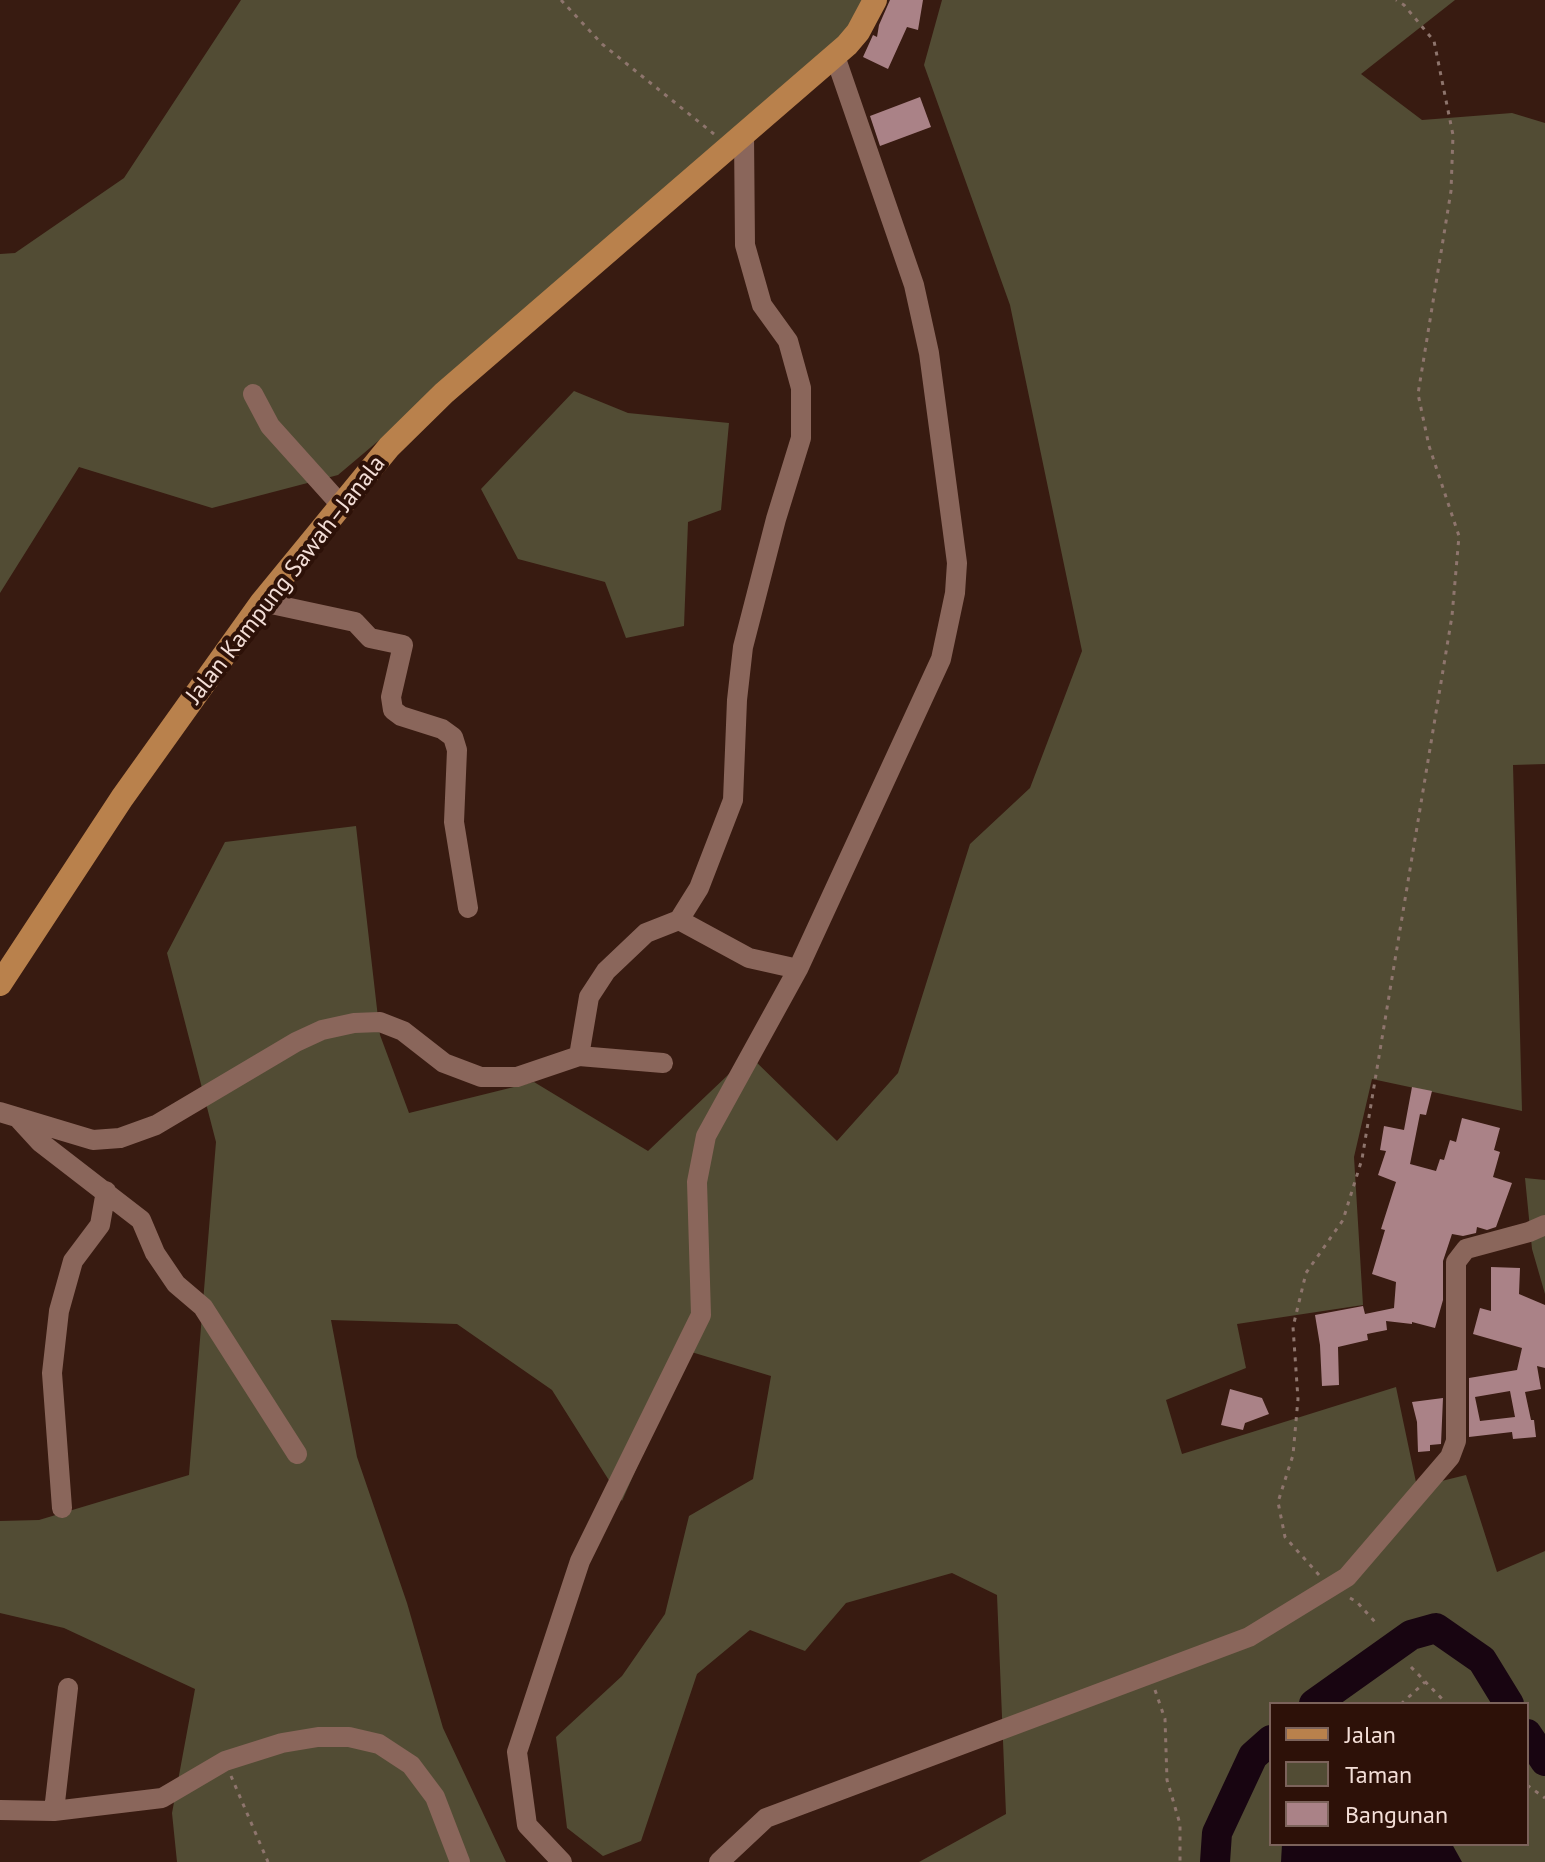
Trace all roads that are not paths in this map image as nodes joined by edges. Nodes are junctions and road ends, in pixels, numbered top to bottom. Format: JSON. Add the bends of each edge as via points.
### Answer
{"nodes":[{"id":1,"x":875,"y":0,"type":"edge"},
{"id":2,"x":835,"y":56,"type":"junction"},
{"id":3,"x":736,"y":141,"type":"junction"},
{"id":4,"x":253,"y":394,"type":"dead end"},
{"id":5,"x":341,"y":505,"type":"junction"},
{"id":6,"x":262,"y":602,"type":"junction"},
{"id":7,"x":468,"y":908,"type":"dead end"},
{"id":8,"x":679,"y":920,"type":"junction"},
{"id":9,"x":798,"y":969,"type":"junction"},
{"id":10,"x":0,"y":984,"type":"edge"},
{"id":11,"x":579,"y":1056,"type":"junction"},
{"id":12,"x":663,"y":1063,"type":"dead end"},
{"id":13,"x":9,"y":1115,"type":"edge"},
{"id":14,"x":106,"y":1191,"type":"junction"},
{"id":15,"x":1545,"y":1225,"type":"edge"},
{"id":16,"x":297,"y":1454,"type":"dead end"},
{"id":17,"x":62,"y":1508,"type":"dead end"},
{"id":18,"x":68,"y":1688,"type":"dead end"},
{"id":19,"x":0,"y":1810,"type":"edge"},
{"id":20,"x":54,"y":1811,"type":"junction"},
{"id":21,"x":460,"y":1862,"type":"edge"},
{"id":22,"x":562,"y":1862,"type":"edge"},
{"id":23,"x":719,"y":1862,"type":"edge"}],
"edges":[{"from":1,"to":2,"type":"main road","name":"Jalan Kampung Sawah–Janala","via":[[858,32]]},
{"from":2,"to":3,"type":"main road","name":"Jalan Kampung Sawah–Janala"},
{"from":2,"to":9,"type":"street","via":[[914,285],[929,353],[957,563],[941,659]]},
{"from":3,"to":5,"type":"main road","name":"Jalan Kampung Sawah–Janala","via":[[444,393]]},
{"from":3,"to":8,"type":"street","via":[[745,245],[762,305],[788,341],[801,388],[801,438],[743,647],[733,800],[699,888]]},
{"from":4,"to":5,"type":"street","via":[[270,426]]},
{"from":5,"to":6,"type":"main road","name":"Jalan Kampung Sawah–Janala"},
{"from":6,"to":7,"type":"street","via":[[355,622],[370,638],[403,645],[393,710],[442,729],[453,737],[457,750],[454,822]]},
{"from":6,"to":10,"type":"main road","name":"Jalan Kampung Sawah–Janala","via":[[122,798]]},
{"from":8,"to":9,"type":"street","via":[[749,958]]},
{"from":8,"to":11,"type":"street","via":[[646,933],[606,971],[589,997]]},
{"from":9,"to":22,"type":"street","via":[[706,1136],[697,1182],[701,1315],[580,1561],[517,1752],[527,1825]]},
{"from":11,"to":12,"type":"street"},
{"from":11,"to":13,"type":"street","via":[[517,1077],[481,1077],[444,1063],[403,1031],[380,1022],[354,1023],[296,1042],[156,1125],[120,1138],[93,1140]]},
{"from":13,"to":14,"type":"street"},
{"from":14,"to":16,"type":"street","via":[[141,1220],[155,1253],[176,1284],[203,1307]]},
{"from":14,"to":17,"type":"street","via":[[100,1225],[73,1261],[59,1311],[52,1373]]},
{"from":15,"to":23,"type":"street","via":[[1466,1249],[1456,1262],[1456,1441],[1450,1457],[1347,1577],[1249,1637],[766,1818]]},
{"from":18,"to":20,"type":"street"},
{"from":19,"to":20,"type":"street"},
{"from":20,"to":21,"type":"street","via":[[162,1798],[225,1761],[282,1743],[349,1737],[379,1744],[411,1765],[435,1797]]}]}
